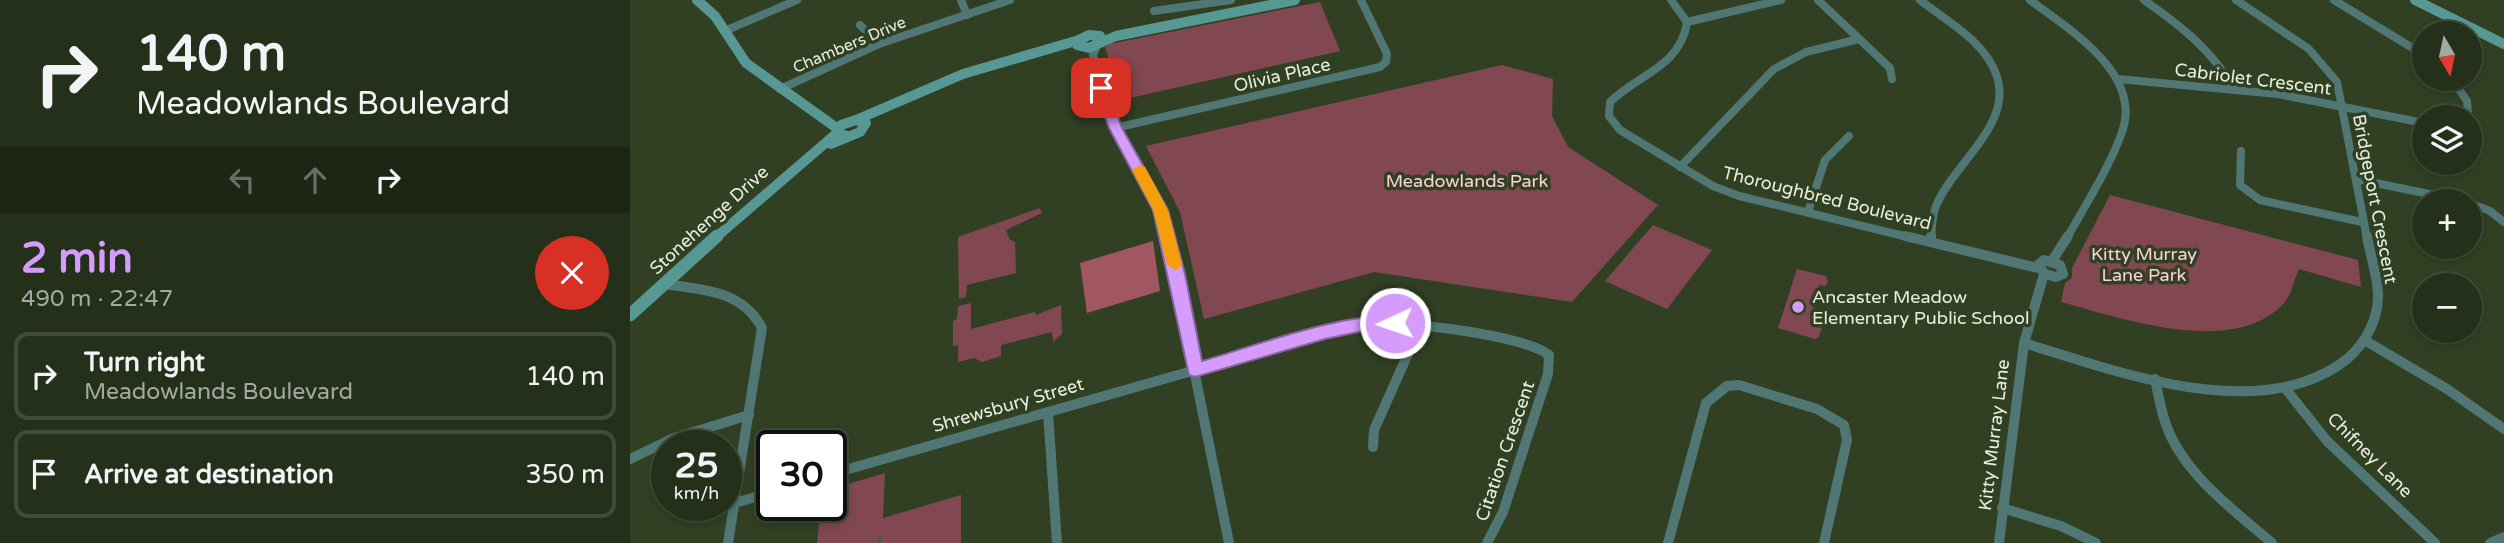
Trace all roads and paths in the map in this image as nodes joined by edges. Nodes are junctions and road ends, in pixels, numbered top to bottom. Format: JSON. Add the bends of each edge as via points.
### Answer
{"nodes":[{"id":1,"x":697,"y":0,"type":"edge"},
{"id":2,"x":797,"y":0,"type":"edge"},
{"id":3,"x":961,"y":0,"type":"edge"},
{"id":4,"x":1010,"y":0,"type":"edge"},
{"id":5,"x":1231,"y":0,"type":"edge"},
{"id":6,"x":1295,"y":0,"type":"edge"},
{"id":7,"x":1361,"y":0,"type":"edge"},
{"id":8,"x":1671,"y":0,"type":"edge"},
{"id":9,"x":1781,"y":0,"type":"edge"},
{"id":10,"x":1818,"y":0,"type":"edge"},
{"id":11,"x":1920,"y":0,"type":"edge"},
{"id":12,"x":2030,"y":0,"type":"edge"},
{"id":13,"x":2144,"y":0,"type":"edge"},
{"id":14,"x":2236,"y":0,"type":"edge"},
{"id":15,"x":2334,"y":0,"type":"edge"},
{"id":16,"x":2415,"y":0,"type":"edge"},
{"id":17,"x":1154,"y":11,"type":"dead end"},
{"id":18,"x":967,"y":15,"type":"junction"},
{"id":19,"x":1687,"y":22,"type":"junction"},
{"id":20,"x":860,"y":25,"type":"dead end"},
{"id":21,"x":727,"y":30,"type":"junction"},
{"id":22,"x":1859,"y":39,"type":"junction"},
{"id":23,"x":879,"y":44,"type":"junction"},
{"id":24,"x":2504,"y":44,"type":"edge"},
{"id":25,"x":1090,"y":45,"type":"junction"},
{"id":26,"x":1058,"y":47,"type":"joint"},
{"id":27,"x":2412,"y":48,"type":"edge"},
{"id":28,"x":1892,"y":79,"type":"dead end"},
{"id":29,"x":2118,"y":79,"type":"junction"},
{"id":30,"x":780,"y":89,"type":"junction"},
{"id":31,"x":2235,"y":90,"type":"junction"},
{"id":32,"x":2340,"y":106,"type":"junction"},
{"id":33,"x":888,"y":107,"type":"joint"},
{"id":34,"x":826,"y":117,"type":"junction"},
{"id":35,"x":2412,"y":121,"type":"edge"},
{"id":36,"x":858,"y":122,"type":"junction"},
{"id":37,"x":1115,"y":128,"type":"junction"},
{"id":38,"x":841,"y":133,"type":"junction"},
{"id":39,"x":1849,"y":136,"type":"dead end"},
{"id":40,"x":2241,"y":151,"type":"dead end"},
{"id":41,"x":1681,"y":167,"type":"junction"},
{"id":42,"x":2356,"y":179,"type":"junction"},
{"id":43,"x":2412,"y":191,"type":"edge"},
{"id":44,"x":2482,"y":208,"type":"edge"},
{"id":45,"x":1808,"y":212,"type":"junction"},
{"id":46,"x":2362,"y":222,"type":"junction"},
{"id":47,"x":2504,"y":222,"type":"edge"},
{"id":48,"x":1931,"y":241,"type":"junction"},
{"id":49,"x":2056,"y":263,"type":"junction"},
{"id":50,"x":2044,"y":271,"type":"junction"},
{"id":51,"x":663,"y":284,"type":"junction"},
{"id":52,"x":630,"y":315,"type":"edge"},
{"id":53,"x":1420,"y":327,"type":"junction"},
{"id":54,"x":2366,"y":341,"type":"junction"},
{"id":55,"x":2024,"y":343,"type":"junction"},
{"id":56,"x":1195,"y":370,"type":"junction"},
{"id":57,"x":2155,"y":379,"type":"junction"},
{"id":58,"x":2285,"y":388,"type":"junction"},
{"id":59,"x":1048,"y":412,"type":"junction"},
{"id":60,"x":749,"y":415,"type":"junction"},
{"id":61,"x":2504,"y":429,"type":"edge"},
{"id":62,"x":1373,"y":447,"type":"dead end"},
{"id":63,"x":630,"y":459,"type":"edge"},
{"id":64,"x":742,"y":459,"type":"edge"},
{"id":65,"x":847,"y":469,"type":"edge"},
{"id":66,"x":2002,"y":508,"type":"junction"},
{"id":67,"x":732,"y":521,"type":"edge"},
{"id":68,"x":2504,"y":537,"type":"edge"},
{"id":69,"x":728,"y":543,"type":"edge"},
{"id":70,"x":1057,"y":543,"type":"edge"},
{"id":71,"x":1228,"y":543,"type":"edge"},
{"id":72,"x":1487,"y":543,"type":"edge"},
{"id":73,"x":1668,"y":543,"type":"edge"},
{"id":74,"x":1824,"y":543,"type":"edge"},
{"id":75,"x":1999,"y":543,"type":"edge"},
{"id":76,"x":2096,"y":543,"type":"edge"},
{"id":77,"x":2272,"y":543,"type":"edge"},
{"id":78,"x":2435,"y":543,"type":"edge"},
{"id":79,"x":2490,"y":543,"type":"edge"}],
"edges":[{"from":1,"to":21,"type":"street","via":[[714,12]]},
{"from":2,"to":21,"type":"street"},
{"from":3,"to":18,"type":"street"},
{"from":4,"to":18,"type":"street","name":"Chambers Drive"},
{"from":5,"to":17,"type":"street"},
{"from":6,"to":25,"type":"street"},
{"from":7,"to":37,"type":"street","name":"Olivia Place","via":[[1387,54],[1380,67]]},
{"from":8,"to":19,"type":"street"},
{"from":9,"to":19,"type":"street"},
{"from":10,"to":22,"type":"street"},
{"from":11,"to":48,"type":"street","via":[[1988,59],[2003,93],[1990,127],[1935,208]]},
{"from":12,"to":29,"type":"street","via":[[2094,50]]},
{"from":13,"to":31,"type":"street","via":[[2201,41],[2222,65]]},
{"from":14,"to":32,"type":"street","name":"Bridgeport Crescent","via":[[2293,36],[2324,63],[2337,82]]},
{"from":15,"to":27,"type":"street"},
{"from":16,"to":24,"type":"street"},
{"from":18,"to":23,"type":"street","name":"Chambers Drive"},
{"from":19,"to":41,"type":"street","name":"Thoroughbred Boulevard","via":[[1682,48],[1670,61],[1615,96],[1608,108],[1614,125]]},
{"from":20,"to":23,"type":"street"},
{"from":21,"to":30,"type":"street","via":[[739,57]]},
{"from":22,"to":28,"type":"street","via":[[1890,68]]},
{"from":22,"to":41,"type":"street","via":[[1798,55],[1774,69]]},
{"from":23,"to":30,"type":"street","name":"Chambers Drive"},
{"from":25,"to":26,"type":"street"},
{"from":25,"to":37,"type":"street"},
{"from":26,"to":33,"type":"street","via":[[978,69]]},
{"from":29,"to":31,"type":"street","name":"Cabriolet Crescent"},
{"from":29,"to":49,"type":"street","via":[[2127,114],[2123,131]]},
{"from":30,"to":34,"type":"street"},
{"from":31,"to":32,"type":"street","name":"Cabriolet Crescent"},
{"from":32,"to":35,"type":"street","name":"Cabriolet Crescent"},
{"from":32,"to":42,"type":"street","name":"Bridgeport Crescent"},
{"from":33,"to":36,"type":"street"},
{"from":34,"to":36,"type":"street"},
{"from":34,"to":38,"type":"street"},
{"from":36,"to":38,"type":"street"},
{"from":36,"to":38,"type":"street","via":[[860,132]]},
{"from":37,"to":56,"type":"street","via":[[1160,210]]},
{"from":38,"to":51,"type":"street","name":"Stonehenge Drive"},
{"from":39,"to":45,"type":"street","via":[[1832,146],[1824,158]]},
{"from":40,"to":46,"type":"street","via":[[2241,185],[2249,194]]},
{"from":41,"to":45,"type":"street","name":"Thoroughbred Boulevard","via":[[1739,196]]},
{"from":42,"to":43,"type":"street"},
{"from":42,"to":46,"type":"street","name":"Bridgeport Crescent"},
{"from":44,"to":47,"type":"street"},
{"from":45,"to":48,"type":"street","name":"Thoroughbred Boulevard"},
{"from":46,"to":54,"type":"street","name":"Bridgeport Crescent","via":[[2378,293],[2374,326]]},
{"from":48,"to":50,"type":"street","name":"Thoroughbred Boulevard"},
{"from":49,"to":50,"type":"street"},
{"from":49,"to":50,"type":"street","name":"Kitty Murray Lane","via":[[2063,274]]},
{"from":50,"to":55,"type":"street","name":"Kitty Murray Lane"},
{"from":51,"to":52,"type":"street","name":"Stonehenge Drive"},
{"from":51,"to":60,"type":"street","via":[[730,296],[756,315],[762,341]]},
{"from":53,"to":56,"type":"street","name":"Citation Crescent","via":[[1363,324]]},
{"from":53,"to":62,"type":"street","via":[[1374,430]]},
{"from":53,"to":72,"type":"street","name":"Citation Crescent","via":[[1508,339],[1538,346],[1549,355],[1549,374],[1503,512]]},
{"from":54,"to":58,"type":"street","via":[[2350,359]]},
{"from":54,"to":61,"type":"street"},
{"from":55,"to":57,"type":"street"},
{"from":55,"to":66,"type":"street","name":"Kitty Murray Lane"},
{"from":56,"to":59,"type":"street","name":"Shrewsbury Street"},
{"from":56,"to":71,"type":"street"},
{"from":57,"to":58,"type":"street","via":[[2233,390]]},
{"from":57,"to":77,"type":"street","via":[[2175,446]]},
{"from":58,"to":78,"type":"street","name":"Chifney Lane","via":[[2327,441]]},
{"from":59,"to":65,"type":"street","name":"Shrewsbury Street"},
{"from":59,"to":70,"type":"street"},
{"from":60,"to":63,"type":"street","via":[[674,438]]},
{"from":60,"to":64,"type":"street"},
{"from":66,"to":75,"type":"street","name":"Kitty Murray Lane"},
{"from":66,"to":76,"type":"street","via":[[2061,526]]},
{"from":67,"to":69,"type":"street"},
{"from":68,"to":79,"type":"street"},
{"from":73,"to":74,"type":"street","via":[[1706,403],[1727,386],[1739,385],[1817,409],[1844,425],[1847,440]]}]}
